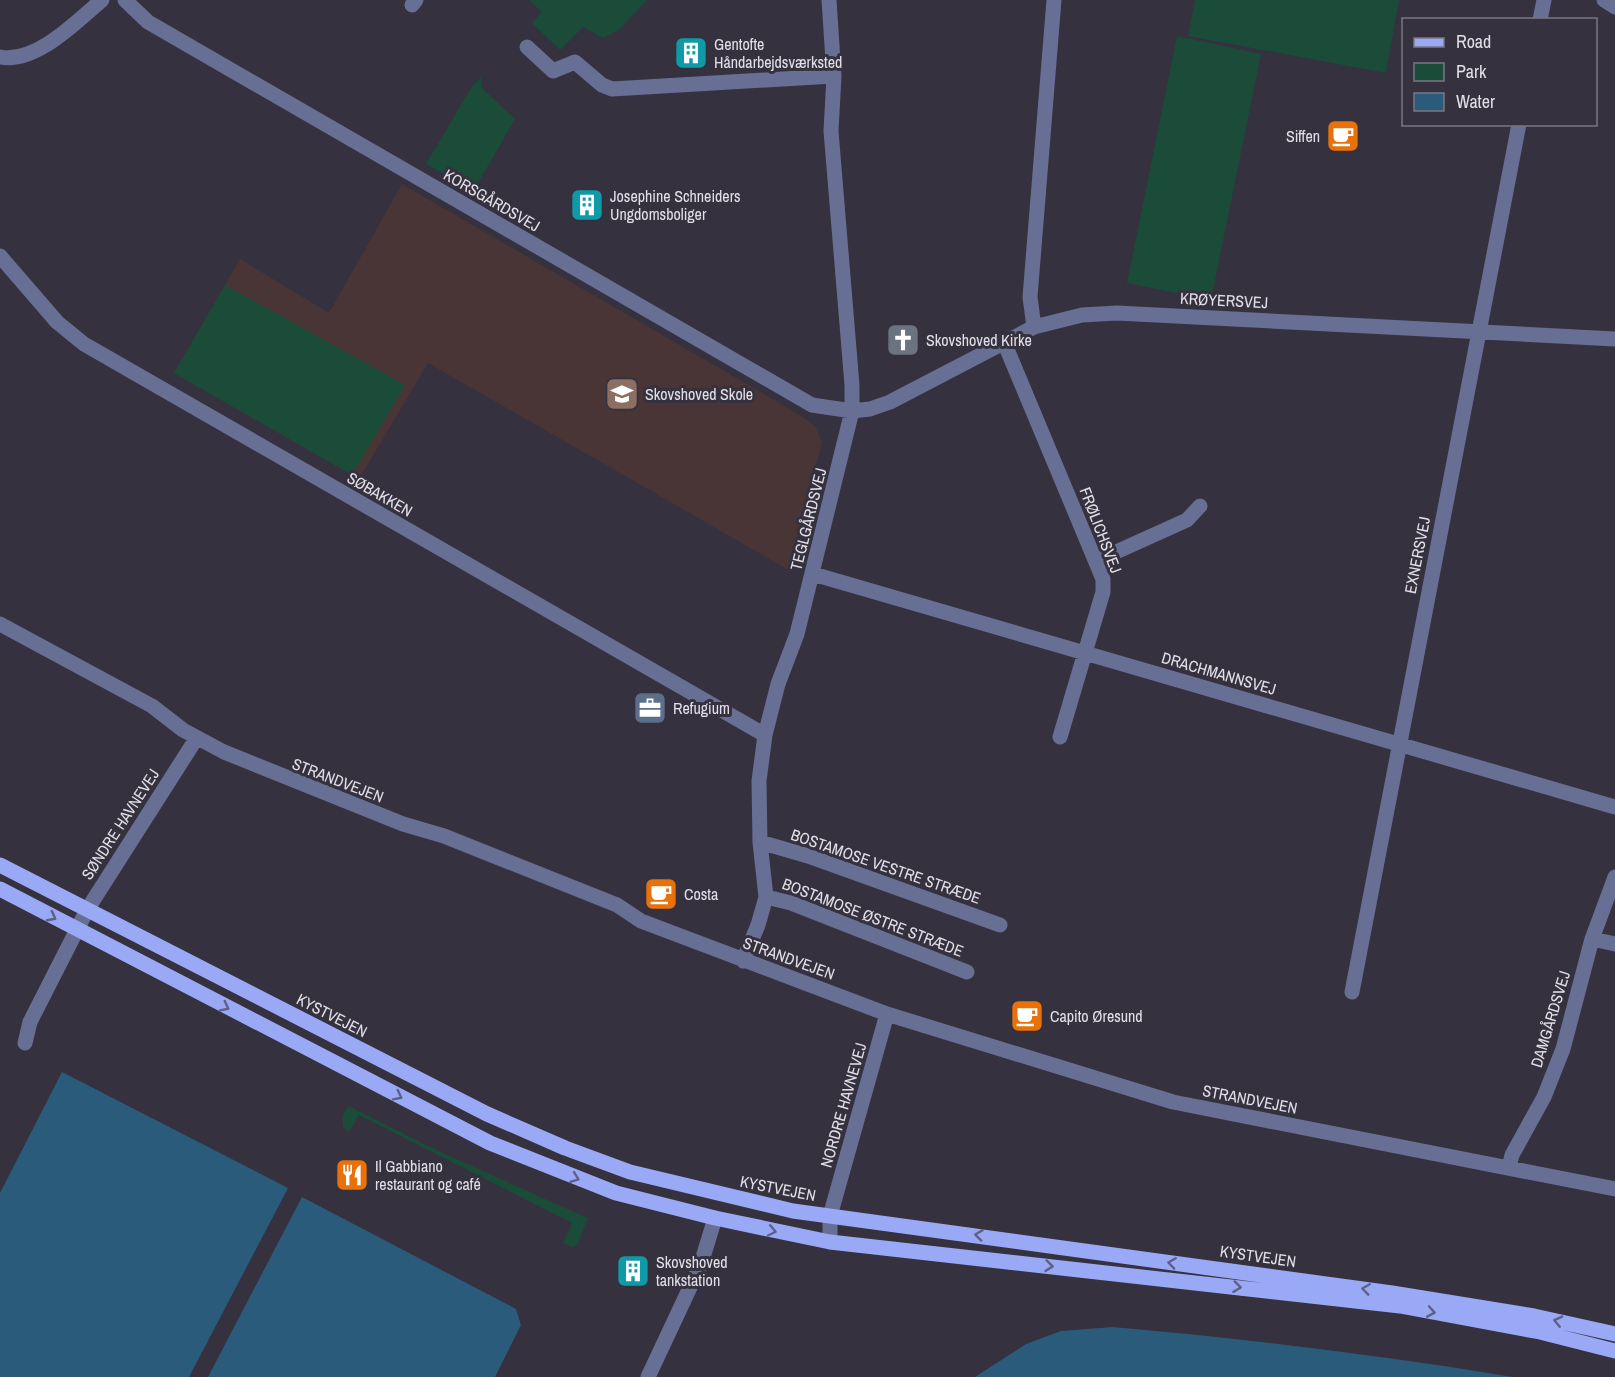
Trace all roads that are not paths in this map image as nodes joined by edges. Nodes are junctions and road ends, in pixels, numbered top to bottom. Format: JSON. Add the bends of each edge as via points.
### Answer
{"nodes":[{"id":1,"x":102,"y":0,"type":"edge"},
{"id":2,"x":125,"y":0,"type":"edge"},
{"id":3,"x":829,"y":0,"type":"edge"},
{"id":4,"x":1054,"y":0,"type":"edge"},
{"id":5,"x":1544,"y":0,"type":"edge"},
{"id":6,"x":1604,"y":0,"type":"edge"},
{"id":7,"x":1615,"y":7,"type":"edge"},
{"id":8,"x":1540,"y":18,"type":"edge"},
{"id":9,"x":527,"y":47,"type":"dead end"},
{"id":10,"x":0,"y":57,"type":"edge"},
{"id":11,"x":834,"y":76,"type":"junction"},
{"id":12,"x":1519,"y":126,"type":"edge"},
{"id":13,"x":0,"y":256,"type":"edge"},
{"id":14,"x":1034,"y":327,"type":"junction"},
{"id":15,"x":1479,"y":331,"type":"junction"},
{"id":16,"x":1615,"y":339,"type":"edge"},
{"id":17,"x":1004,"y":342,"type":"junction"},
{"id":18,"x":852,"y":411,"type":"junction"},
{"id":19,"x":1200,"y":507,"type":"dead end"},
{"id":20,"x":1096,"y":561,"type":"junction"},
{"id":21,"x":813,"y":574,"type":"junction"},
{"id":22,"x":0,"y":624,"type":"edge"},
{"id":23,"x":1085,"y":653,"type":"junction"},
{"id":24,"x":765,"y":735,"type":"junction"},
{"id":25,"x":1060,"y":737,"type":"dead end"},
{"id":26,"x":196,"y":739,"type":"junction"},
{"id":27,"x":1399,"y":744,"type":"junction"},
{"id":28,"x":1615,"y":807,"type":"edge"},
{"id":29,"x":760,"y":842,"type":"junction"},
{"id":30,"x":0,"y":865,"type":"edge"},
{"id":31,"x":1615,"y":877,"type":"edge"},
{"id":32,"x":0,"y":889,"type":"edge"},
{"id":33,"x":766,"y":897,"type":"junction"},
{"id":34,"x":87,"y":910,"type":"junction"},
{"id":35,"x":1000,"y":925,"type":"dead end"},
{"id":36,"x":77,"y":930,"type":"junction"},
{"id":37,"x":1592,"y":939,"type":"junction"},
{"id":38,"x":1615,"y":944,"type":"edge"},
{"id":39,"x":743,"y":961,"type":"junction"},
{"id":40,"x":967,"y":972,"type":"dead end"},
{"id":41,"x":1352,"y":992,"type":"dead end"},
{"id":42,"x":887,"y":1014,"type":"junction"},
{"id":43,"x":25,"y":1043,"type":"dead end"},
{"id":44,"x":1509,"y":1167,"type":"junction"},
{"id":45,"x":1615,"y":1190,"type":"edge"},
{"id":46,"x":830,"y":1216,"type":"junction"},
{"id":47,"x":715,"y":1218,"type":"junction"},
{"id":48,"x":830,"y":1242,"type":"junction"},
{"id":49,"x":1615,"y":1334,"type":"edge"},
{"id":50,"x":1615,"y":1351,"type":"edge"},
{"id":51,"x":648,"y":1377,"type":"edge"}],
"edges":[{"from":1,"to":10,"type":"street","via":[[31,55],[12,60]]},
{"from":2,"to":18,"type":"street","name":"KORSGÅRDSVEJ","via":[[148,22],[812,405]]},
{"from":3,"to":11,"type":"street","name":"TEGLGÅRDSVEJ"},
{"from":4,"to":14,"type":"street","via":[[1030,297]]},
{"from":5,"to":8,"type":"street"},
{"from":6,"to":7,"type":"street"},
{"from":9,"to":11,"type":"street","via":[[553,71],[575,62],[612,89]]},
{"from":11,"to":18,"type":"street","name":"TEGLGÅRDSVEJ","via":[[831,131]]},
{"from":12,"to":15,"type":"street","name":"EXNERSVEJ"},
{"from":13,"to":24,"type":"street","name":"SØBAKKEN","via":[[57,322],[84,344]]},
{"from":14,"to":15,"type":"street","name":"KRØYERSVEJ","via":[[1082,315],[1117,313]]},
{"from":14,"to":17,"type":"street","name":"KRØYERSVEJ"},
{"from":15,"to":16,"type":"street","name":"KRØYERSVEJ"},
{"from":15,"to":27,"type":"street","name":"EXNERSVEJ"},
{"from":17,"to":18,"type":"street","name":"KRØYERSVEJ","via":[[890,402]]},
{"from":17,"to":20,"type":"street","name":"FRØLICHSVEJ"},
{"from":18,"to":21,"type":"street","name":"TEGLGÅRDSVEJ"},
{"from":19,"to":20,"type":"street","via":[[1187,520]]},
{"from":20,"to":23,"type":"street","name":"FRØLICHSVEJ","via":[[1103,591]]},
{"from":21,"to":23,"type":"street","name":"DRACHMANNSVEJ"},
{"from":21,"to":24,"type":"street","name":"TEGLGÅRDSVEJ"},
{"from":22,"to":26,"type":"street","name":"STRANDVEJEN","via":[[152,706]]},
{"from":23,"to":25,"type":"street","name":"FRØLICHSVEJ"},
{"from":23,"to":27,"type":"street","name":"DRACHMANNSVEJ"},
{"from":24,"to":29,"type":"street","name":"TEGLGÅRDSVEJ","via":[[759,781]]},
{"from":26,"to":34,"type":"street","name":"SØNDRE HAVNEVEJ"},
{"from":26,"to":39,"type":"street","name":"STRANDVEJEN","via":[[286,779],[404,825],[444,836],[616,905],[641,921]]},
{"from":27,"to":28,"type":"street","name":"DRACHMANNSVEJ"},
{"from":27,"to":41,"type":"street","name":"EXNERSVEJ"},
{"from":29,"to":33,"type":"street","name":"TEGLGÅRDSVEJ"},
{"from":29,"to":35,"type":"street","name":"BOSTAMOSE VESTRE STRÆDE"},
{"from":30,"to":34,"type":"main road","name":"KYSTVEJEN"},
{"from":31,"to":37,"type":"street","name":"DAMGÅRDSVEJ"},
{"from":32,"to":36,"type":"main road","name":"KYSTVEJEN","one_way":true},
{"from":33,"to":39,"type":"street","name":"TEGLGÅRDSVEJ"},
{"from":33,"to":40,"type":"street","name":"BOSTAMOSE ØSTRE STRÆDE","via":[[791,903]]},
{"from":34,"to":36,"type":"street","name":"SØNDRE HAVNEVEJ"},
{"from":34,"to":46,"type":"main road","name":"KYSTVEJEN","via":[[487,1114],[565,1148],[630,1172],[708,1193]]},
{"from":36,"to":43,"type":"street","name":"SØNDRE HAVNEVEJ","via":[[30,1022]]},
{"from":36,"to":47,"type":"main road","name":"KYSTVEJEN","one_way":true,"via":[[490,1143],[616,1193]]},
{"from":37,"to":38,"type":"street"},
{"from":37,"to":44,"type":"street","name":"DAMGÅRDSVEJ","via":[[1563,1049]]},
{"from":39,"to":42,"type":"street","name":"STRANDVEJEN"},
{"from":42,"to":44,"type":"street","name":"STRANDVEJEN","via":[[1173,1102]]},
{"from":42,"to":46,"type":"street","name":"NORDRE HAVNEVEJ"},
{"from":44,"to":45,"type":"street","name":"STRANDVEJEN"},
{"from":46,"to":48,"type":"street","name":"NORDRE HAVNEVEJ"},
{"from":49,"to":46,"type":"main road","name":"KYSTVEJEN","one_way":true,"via":[[1534,1316],[1392,1293]]},
{"from":47,"to":48,"type":"main road","name":"KYSTVEJEN","one_way":true},
{"from":47,"to":51,"type":"street","via":[[701,1264]]},
{"from":48,"to":50,"type":"main road","name":"KYSTVEJEN","one_way":true,"via":[[1400,1306],[1540,1332]]}]}
